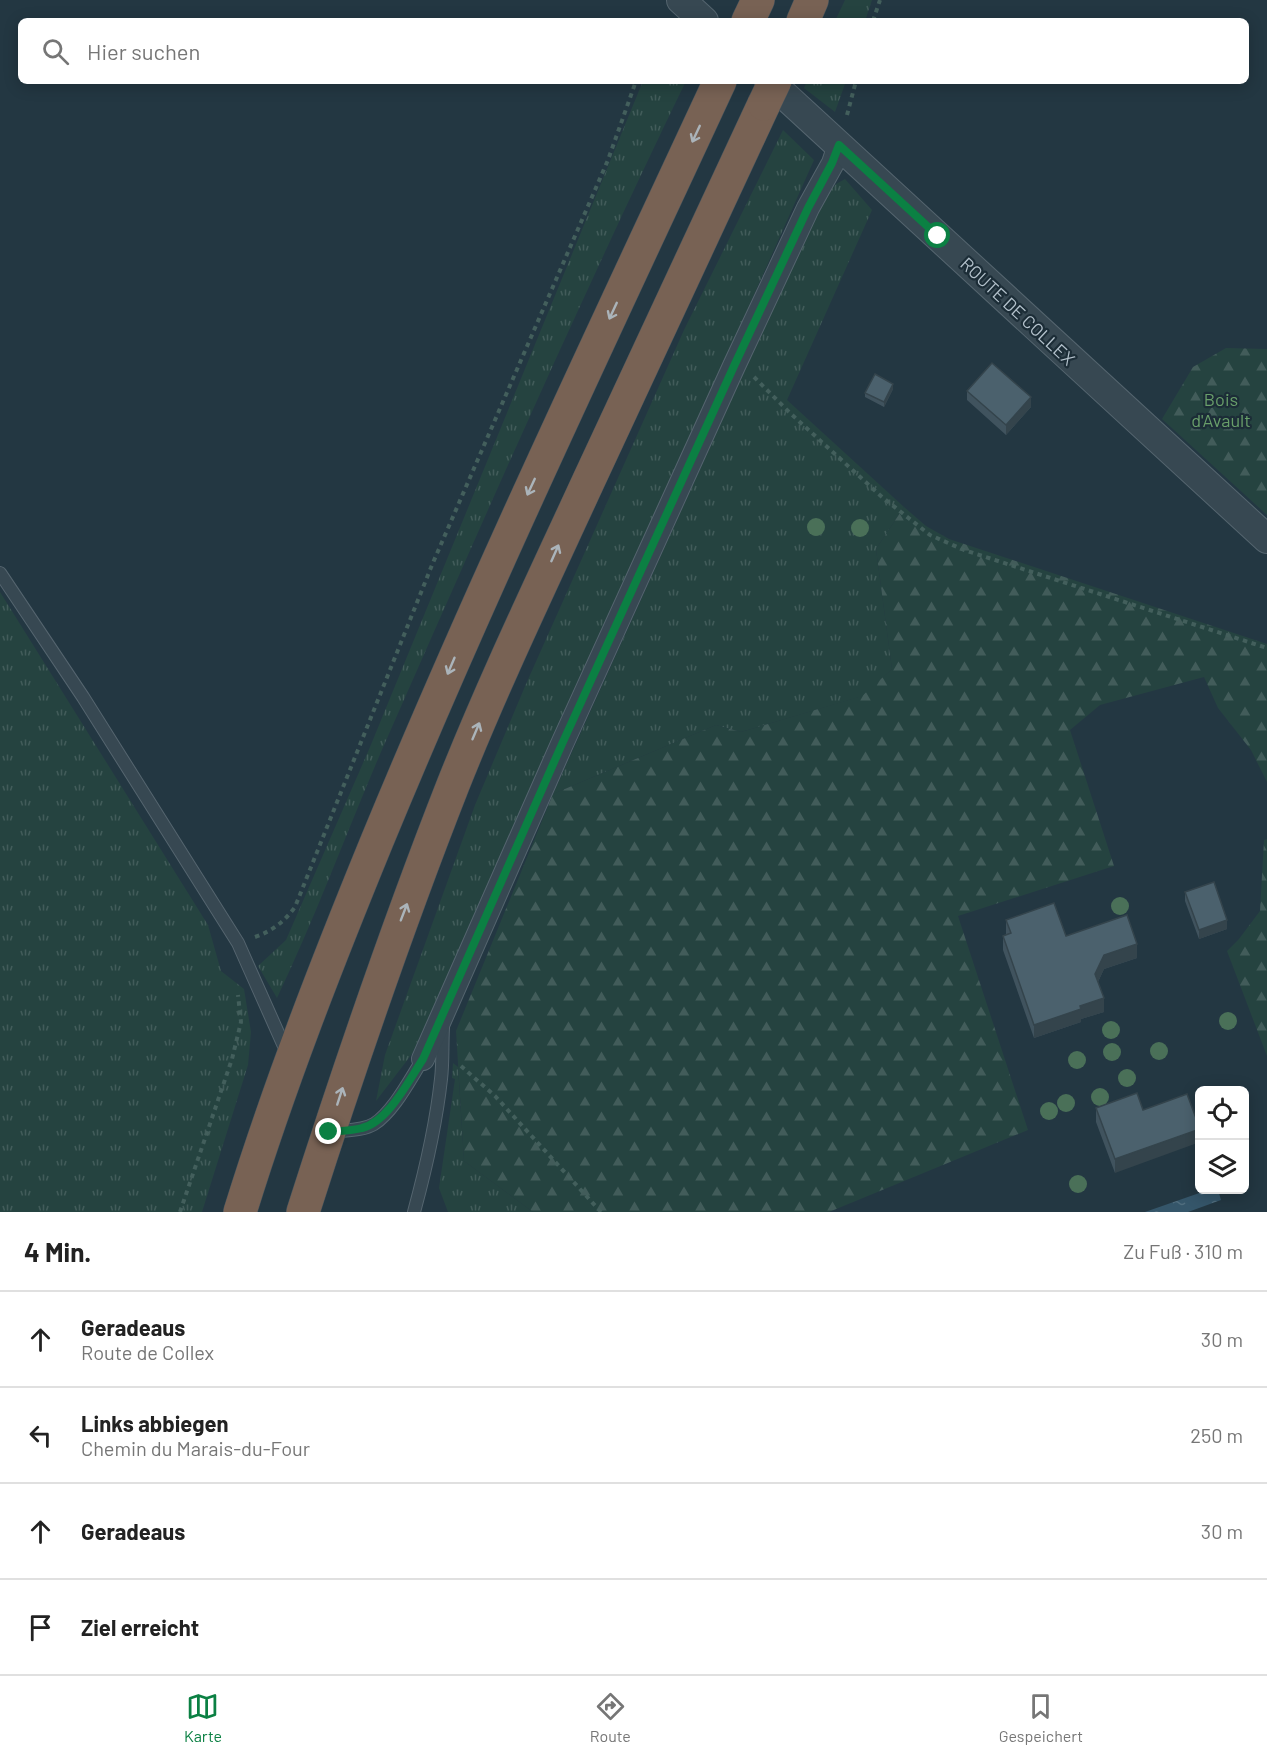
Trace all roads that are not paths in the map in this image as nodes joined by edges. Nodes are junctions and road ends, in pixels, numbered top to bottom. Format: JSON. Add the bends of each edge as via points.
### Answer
{"nodes":[{"id":1,"x":681,"y":0,"type":"edge"},
{"id":2,"x":758,"y":0,"type":"edge"},
{"id":3,"x":812,"y":0,"type":"edge"},
{"id":4,"x":701,"y":18,"type":"edge"},
{"id":5,"x":749,"y":18,"type":"edge"},
{"id":6,"x":803,"y":18,"type":"edge"},
{"id":7,"x":719,"y":84,"type":"edge"},
{"id":8,"x":769,"y":89,"type":"edge"},
{"id":9,"x":839,"y":145,"type":"junction"},
{"id":10,"x":1267,"y":539,"type":"edge"},
{"id":11,"x":0,"y":573,"type":"edge"},
{"id":12,"x":432,"y":1056,"type":"junction"},
{"id":13,"x":291,"y":1061,"type":"junction"},
{"id":14,"x":329,"y":1132,"type":"junction"},
{"id":15,"x":240,"y":1212,"type":"edge"},
{"id":16,"x":303,"y":1212,"type":"edge"},
{"id":17,"x":414,"y":1212,"type":"edge"}],
"edges":[{"from":1,"to":4,"type":"street"},
{"from":2,"to":5,"type":"highway"},
{"from":3,"to":6,"type":"highway"},
{"from":7,"to":13,"type":"highway","one_way":true,"via":[[467,628]]},
{"from":8,"to":9,"type":"street","name":"ROUTE DE COLLEX"},
{"from":14,"to":8,"type":"highway","one_way":true,"via":[[402,918],[454,783],[511,649]]},
{"from":9,"to":10,"type":"street","name":"ROUTE DE COLLEX"},
{"from":9,"to":12,"type":"street","via":[[562,744],[444,1015]]},
{"from":11,"to":13,"type":"lane","via":[[238,943]]},
{"from":12,"to":14,"type":"lane","via":[[374,1124]]},
{"from":12,"to":17,"type":"lane","via":[[442,1077],[429,1158]]},
{"from":13,"to":15,"type":"highway"},
{"from":14,"to":16,"type":"highway"}]}
